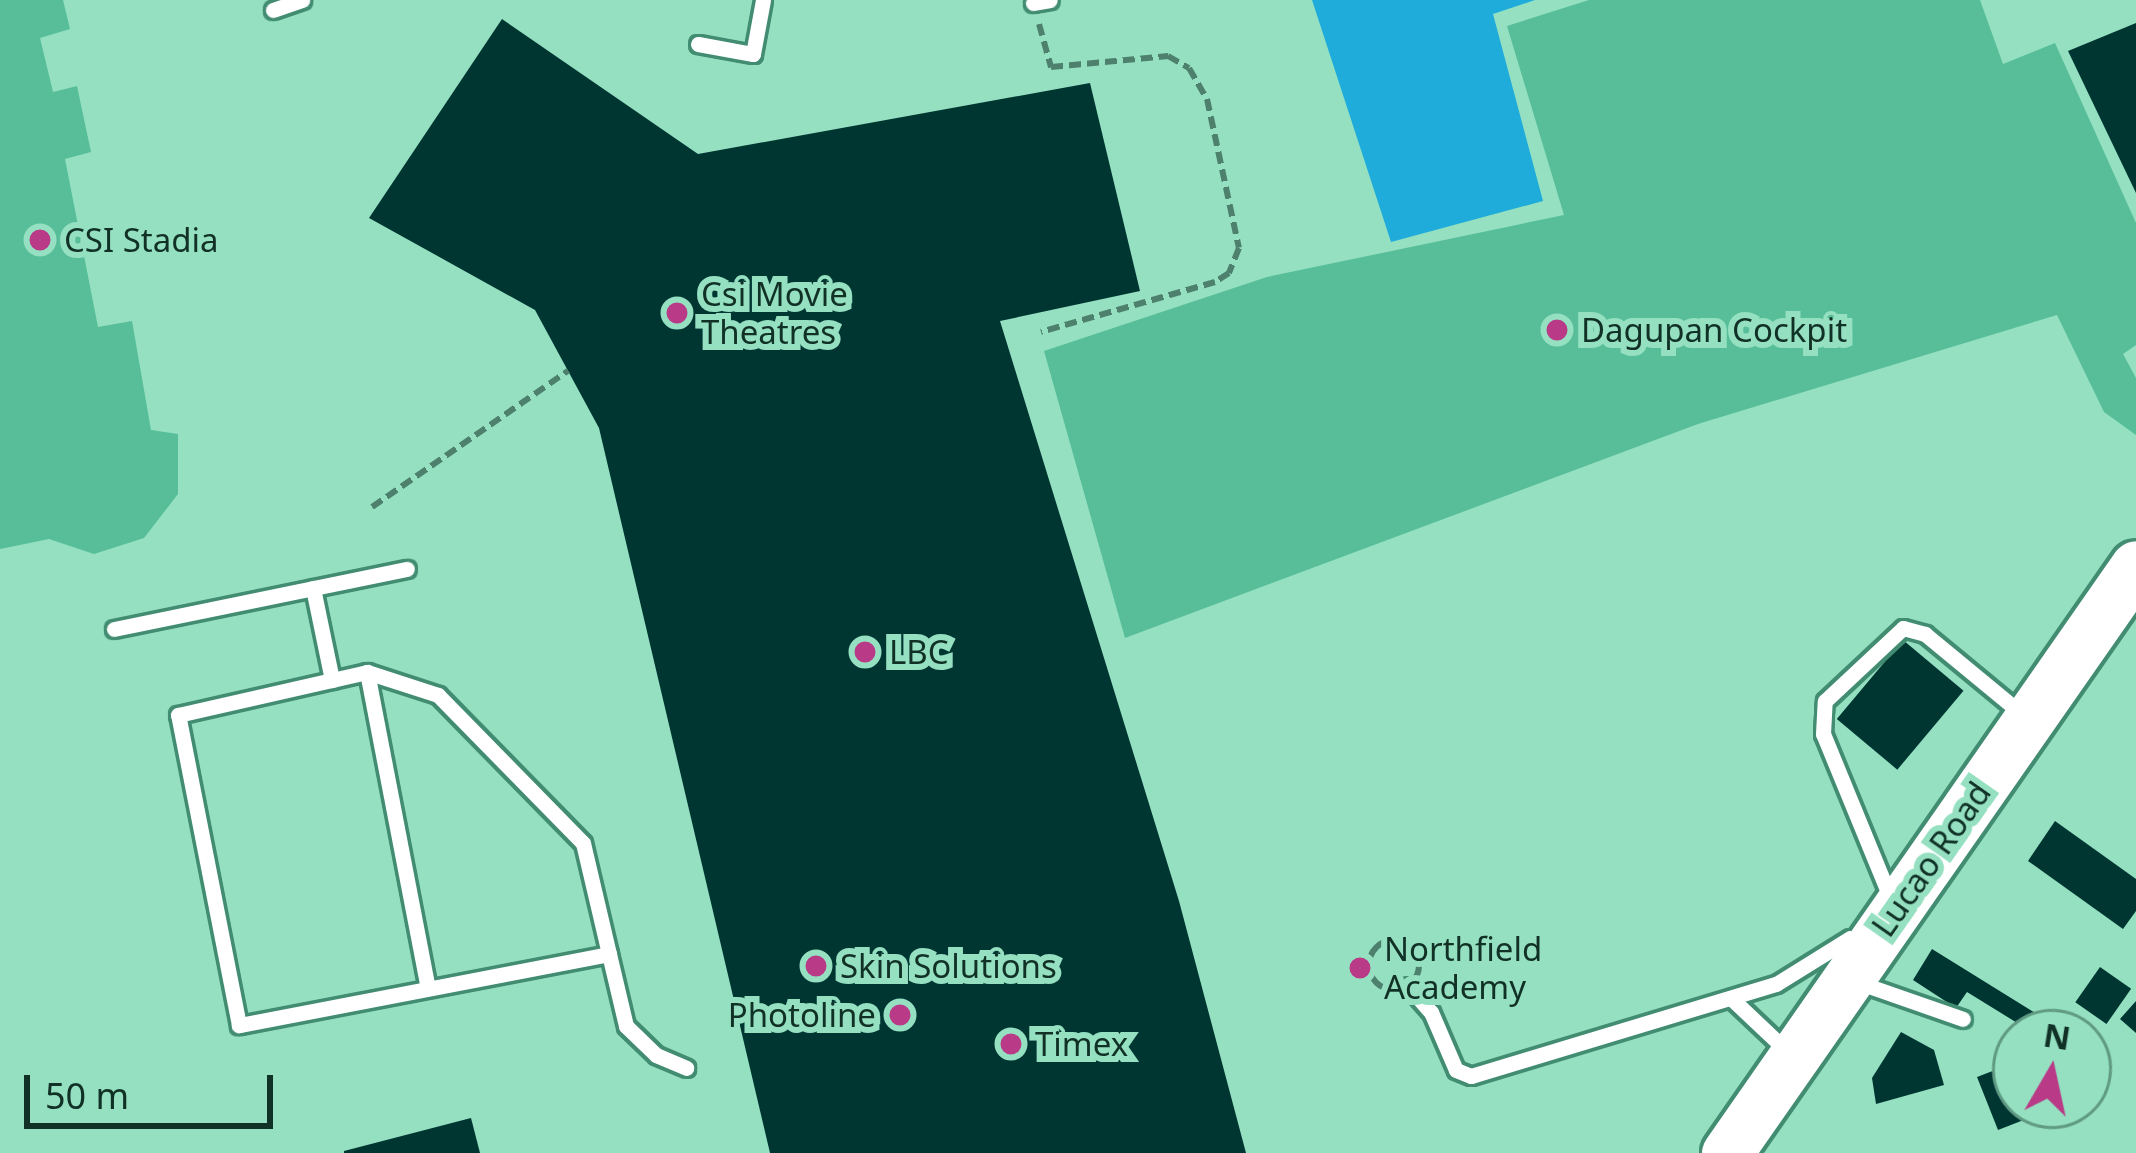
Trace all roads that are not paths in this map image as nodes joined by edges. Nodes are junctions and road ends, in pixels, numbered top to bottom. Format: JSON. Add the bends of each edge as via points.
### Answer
{"nodes":[{"id":1,"x":302,"y":0,"type":"edge"},
{"id":2,"x":763,"y":0,"type":"edge"},
{"id":3,"x":273,"y":10,"type":"dead end"},
{"id":4,"x":698,"y":44,"type":"dead end"},
{"id":5,"x":2136,"y":566,"type":"edge"},
{"id":6,"x":407,"y":569,"type":"dead end"},
{"id":7,"x":313,"y":588,"type":"junction"},
{"id":8,"x":114,"y":629,"type":"dead end"},
{"id":9,"x":367,"y":672,"type":"junction"},
{"id":10,"x":332,"y":680,"type":"junction"},
{"id":11,"x":2029,"y":719,"type":"junction"},
{"id":12,"x":1896,"y":912,"type":"junction"},
{"id":13,"x":609,"y":954,"type":"junction"},
{"id":14,"x":1850,"y":958,"type":"junction"},
{"id":15,"x":1408,"y":986,"type":"dead end"},
{"id":16,"x":428,"y":988,"type":"junction"},
{"id":17,"x":1732,"y":1000,"type":"junction"},
{"id":18,"x":1963,"y":1019,"type":"dead end"},
{"id":19,"x":1795,"y":1059,"type":"junction"},
{"id":20,"x":686,"y":1068,"type":"dead end"},
{"id":21,"x":1727,"y":1153,"type":"edge"}],
"edges":[{"from":1,"to":3,"type":"lane"},
{"from":2,"to":4,"type":"lane","via":[[753,54]]},
{"from":5,"to":11,"type":"highway","name":"Lucao Road"},
{"from":6,"to":7,"type":"lane"},
{"from":7,"to":8,"type":"lane"},
{"from":7,"to":10,"type":"lane"},
{"from":9,"to":10,"type":"lane"},
{"from":9,"to":13,"type":"lane","via":[[438,695],[584,843]]},
{"from":9,"to":16,"type":"lane"},
{"from":10,"to":16,"type":"lane","via":[[178,715],[238,1025]]},
{"from":11,"to":12,"type":"highway","name":"Lucao Road"},
{"from":11,"to":12,"type":"lane","via":[[1925,634],[1903,628],[1825,701],[1823,734]]},
{"from":12,"to":14,"type":"highway","name":"Lucao Road"},
{"from":13,"to":16,"type":"lane"},
{"from":13,"to":20,"type":"lane","via":[[626,1026],[656,1055]]},
{"from":14,"to":17,"type":"lane"},
{"from":14,"to":18,"type":"lane","via":[[1896,1002]]},
{"from":14,"to":19,"type":"highway","name":"Lucao Road"},
{"from":15,"to":17,"type":"lane","via":[[1431,1012],[1456,1070],[1471,1076]]},
{"from":17,"to":19,"type":"lane"},
{"from":19,"to":21,"type":"highway","name":"Lucao Road"}]}
